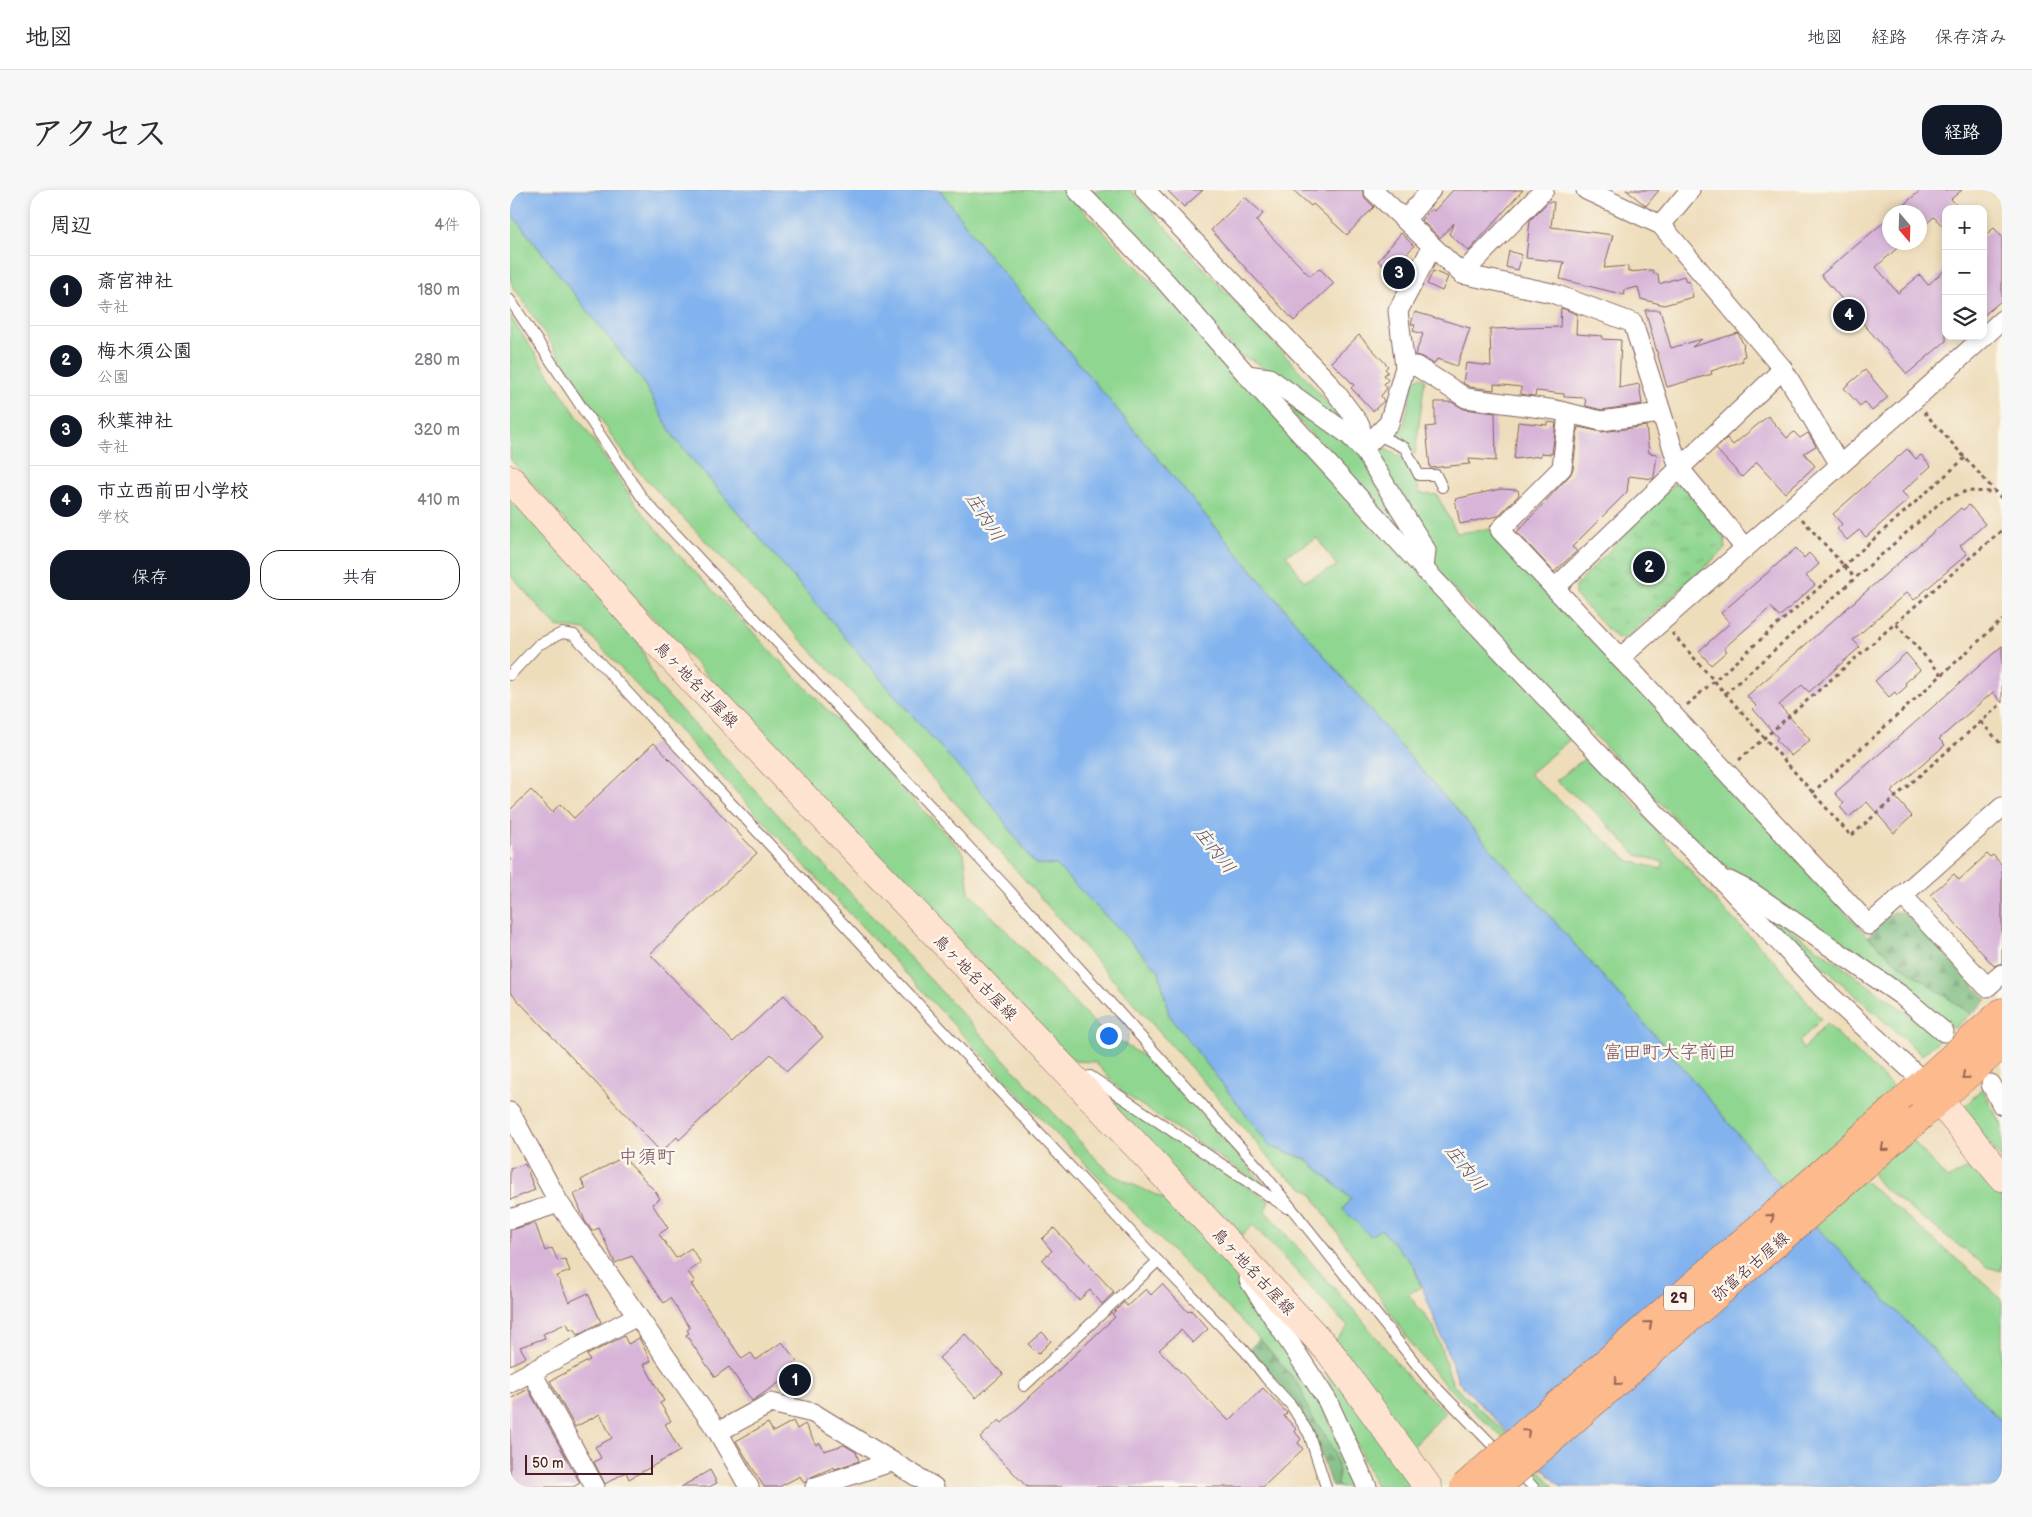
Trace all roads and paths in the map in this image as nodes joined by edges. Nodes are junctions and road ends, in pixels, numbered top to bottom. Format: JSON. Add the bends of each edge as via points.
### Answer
{"nodes":[{"id":1,"x":1077,"y":190,"type":"edge"},
{"id":2,"x":1145,"y":190,"type":"edge"},
{"id":3,"x":1373,"y":190,"type":"edge"},
{"id":4,"x":1431,"y":190,"type":"edge"},
{"id":5,"x":1544,"y":190,"type":"edge"},
{"id":6,"x":1586,"y":190,"type":"edge"},
{"id":7,"x":1690,"y":190,"type":"edge"},
{"id":8,"x":1405,"y":220,"type":"junction"},
{"id":9,"x":1661,"y":225,"type":"junction"},
{"id":10,"x":1432,"y":247,"type":"junction"},
{"id":11,"x":1462,"y":274,"type":"junction"},
{"id":12,"x":510,"y":300,"type":"edge"},
{"id":13,"x":2002,"y":320,"type":"edge"},
{"id":14,"x":1406,"y":367,"type":"junction"},
{"id":15,"x":1783,"y":370,"type":"junction"},
{"id":16,"x":1247,"y":375,"type":"junction"},
{"id":17,"x":1914,"y":400,"type":"junction"},
{"id":18,"x":1568,"y":413,"type":"junction"},
{"id":19,"x":1661,"y":413,"type":"junction"},
{"id":20,"x":1378,"y":435,"type":"junction"},
{"id":21,"x":1363,"y":449,"type":"junction"},
{"id":22,"x":1965,"y":458,"type":"junction"},
{"id":23,"x":1840,"y":465,"type":"junction"},
{"id":24,"x":1679,"y":468,"type":"junction"},
{"id":25,"x":510,"y":479,"type":"edge"},
{"id":26,"x":1442,"y":487,"type":"dead end"},
{"id":27,"x":1995,"y":492,"type":"junction"},
{"id":28,"x":2002,"y":499,"type":"edge"},
{"id":29,"x":1792,"y":507,"type":"junction"},
{"id":30,"x":2002,"y":530,"type":"edge"},
{"id":31,"x":1745,"y":548,"type":"junction"},
{"id":32,"x":1844,"y":565,"type":"junction"},
{"id":33,"x":1424,"y":569,"type":"junction"},
{"id":34,"x":1855,"y":578,"type":"junction"},
{"id":35,"x":1555,"y":588,"type":"junction"},
{"id":36,"x":2002,"y":620,"type":"edge"},
{"id":37,"x":1662,"y":621,"type":"junction"},
{"id":38,"x":1896,"y":624,"type":"junction"},
{"id":39,"x":1620,"y":658,"type":"junction"},
{"id":40,"x":510,"y":675,"type":"edge"},
{"id":41,"x":1942,"y":675,"type":"junction"},
{"id":42,"x":1714,"y":681,"type":"junction"},
{"id":43,"x":1725,"y":694,"type":"junction"},
{"id":44,"x":2002,"y":703,"type":"edge"},
{"id":45,"x":1674,"y":716,"type":"junction"},
{"id":46,"x":1981,"y":722,"type":"junction"},
{"id":47,"x":1765,"y":740,"type":"junction"},
{"id":48,"x":2002,"y":745,"type":"edge"},
{"id":49,"x":1726,"y":772,"type":"junction"},
{"id":50,"x":1812,"y":793,"type":"junction"},
{"id":51,"x":2002,"y":807,"type":"edge"},
{"id":52,"x":1718,"y":876,"type":"junction"},
{"id":53,"x":1902,"y":896,"type":"junction"},
{"id":54,"x":2002,"y":974,"type":"edge"},
{"id":55,"x":2002,"y":1012,"type":"edge"},
{"id":56,"x":1944,"y":1032,"type":"dead end"},
{"id":57,"x":2002,"y":1044,"type":"edge"},
{"id":58,"x":1076,"y":1081,"type":"junction"},
{"id":59,"x":1991,"y":1084,"type":"dead end"},
{"id":60,"x":1928,"y":1099,"type":"junction"},
{"id":61,"x":2002,"y":1106,"type":"edge"},
{"id":62,"x":510,"y":1112,"type":"edge"},
{"id":63,"x":2002,"y":1177,"type":"edge"},
{"id":64,"x":559,"y":1203,"type":"junction"},
{"id":65,"x":1296,"y":1214,"type":"junction"},
{"id":66,"x":510,"y":1219,"type":"edge"},
{"id":67,"x":1220,"y":1235,"type":"junction"},
{"id":68,"x":1158,"y":1261,"type":"junction"},
{"id":69,"x":637,"y":1316,"type":"junction"},
{"id":70,"x":531,"y":1371,"type":"junction"},
{"id":71,"x":510,"y":1383,"type":"edge"},
{"id":72,"x":1024,"y":1386,"type":"dead end"},
{"id":73,"x":718,"y":1432,"type":"junction"},
{"id":74,"x":891,"y":1462,"type":"junction"},
{"id":75,"x":1505,"y":1470,"type":"edge"},
{"id":76,"x":595,"y":1487,"type":"edge"},
{"id":77,"x":749,"y":1487,"type":"edge"},
{"id":78,"x":815,"y":1487,"type":"edge"},
{"id":79,"x":934,"y":1487,"type":"edge"},
{"id":80,"x":1326,"y":1487,"type":"edge"},
{"id":81,"x":1367,"y":1487,"type":"edge"},
{"id":82,"x":1428,"y":1487,"type":"edge"},
{"id":83,"x":1464,"y":1487,"type":"edge"},
{"id":84,"x":1533,"y":1487,"type":"edge"}],
"edges":[{"from":1,"to":16,"type":"street","via":[[1165,281]]},
{"from":2,"to":21,"type":"street","via":[[1328,382],[1360,425]]},
{"from":3,"to":8,"type":"street"},
{"from":4,"to":8,"type":"street"},
{"from":5,"to":11,"type":"street"},
{"from":6,"to":9,"type":"street"},
{"from":7,"to":9,"type":"street"},
{"from":8,"to":10,"type":"street"},
{"from":9,"to":15,"type":"street"},
{"from":10,"to":11,"type":"street"},
{"from":10,"to":14,"type":"street","via":[[1398,311]]},
{"from":11,"to":19,"type":"street","via":[[1552,293],[1633,323]]},
{"from":12,"to":65,"type":"lane","via":[[643,499],[1006,887],[1261,1170]]},
{"from":13,"to":17,"type":"street"},
{"from":14,"to":18,"type":"street","via":[[1416,366],[1466,398]]},
{"from":14,"to":20,"type":"street","via":[[1390,423]]},
{"from":15,"to":23,"type":"street"},
{"from":15,"to":24,"type":"street"},
{"from":16,"to":21,"type":"street","via":[[1269,378],[1349,435]]},
{"from":16,"to":33,"type":"street"},
{"from":17,"to":22,"type":"path"},
{"from":17,"to":23,"type":"street"},
{"from":18,"to":19,"type":"street","via":[[1601,421]]},
{"from":18,"to":35,"type":"street","via":[[1562,468],[1500,530]]},
{"from":19,"to":24,"type":"street"},
{"from":20,"to":21,"type":"street"},
{"from":20,"to":26,"type":"lane","via":[[1406,448],[1419,475],[1436,475]]},
{"from":21,"to":33,"type":"street","via":[[1426,550]]},
{"from":22,"to":27,"type":"path"},
{"from":22,"to":32,"type":"path"},
{"from":23,"to":29,"type":"street"},
{"from":24,"to":31,"type":"street"},
{"from":24,"to":35,"type":"street"},
{"from":25,"to":58,"type":"main road","name":"鳥ヶ地名古屋線","via":[[644,628]]},
{"from":27,"to":28,"type":"path"},
{"from":27,"to":34,"type":"path","via":[[1967,491],[1944,500]]},
{"from":29,"to":31,"type":"street"},
{"from":29,"to":32,"type":"path"},
{"from":30,"to":38,"type":"path"},
{"from":31,"to":37,"type":"street"},
{"from":32,"to":34,"type":"path"},
{"from":32,"to":42,"type":"path"},
{"from":33,"to":52,"type":"street"},
{"from":34,"to":43,"type":"path"},
{"from":35,"to":39,"type":"street"},
{"from":36,"to":41,"type":"path"},
{"from":37,"to":39,"type":"street"},
{"from":37,"to":42,"type":"path"},
{"from":38,"to":41,"type":"path"},
{"from":38,"to":47,"type":"path"},
{"from":39,"to":45,"type":"street"},
{"from":40,"to":68,"type":"lane","via":[[538,645],[562,633],[574,635]]},
{"from":41,"to":50,"type":"path"},
{"from":42,"to":43,"type":"path"},
{"from":42,"to":45,"type":"path"},
{"from":43,"to":47,"type":"path"},
{"from":44,"to":46,"type":"path"},
{"from":45,"to":49,"type":"street"},
{"from":46,"to":48,"type":"path"},
{"from":46,"to":50,"type":"path","via":[[1851,836]]},
{"from":47,"to":49,"type":"path"},
{"from":47,"to":50,"type":"path"},
{"from":49,"to":53,"type":"street","via":[[1869,925]]},
{"from":51,"to":53,"type":"street"},
{"from":52,"to":56,"type":"street","via":[[1751,892],[1902,996]]},
{"from":52,"to":60,"type":"street"},
{"from":53,"to":54,"type":"street","via":[[1987,987]]},
{"from":55,"to":60,"type":"main road","name":"弥富名古屋線","number":"29"},
{"from":57,"to":60,"type":"main road","name":"弥富名古屋線","number":"29","one_way":true},
{"from":58,"to":65,"type":"lane","via":[[1090,1076]]},
{"from":58,"to":67,"type":"main road","name":"鳥ヶ地名古屋線"},
{"from":59,"to":61,"type":"street"},
{"from":60,"to":63,"type":"main road"},
{"from":60,"to":75,"type":"main road","name":"弥富名古屋線","number":"29","one_way":true,"bridge":true},
{"from":83,"to":60,"type":"main road","name":"弥富名古屋線","number":"29","one_way":true,"bridge":true,"via":[[1893,1110]]},
{"from":62,"to":64,"type":"street"},
{"from":64,"to":66,"type":"street"},
{"from":64,"to":69,"type":"street"},
{"from":65,"to":75,"type":"lane"},
{"from":67,"to":81,"type":"street","via":[[1327,1400]]},
{"from":67,"to":82,"type":"main road","name":"鳥ヶ地名古屋線","via":[[1329,1351]]},
{"from":68,"to":72,"type":"lane"},
{"from":68,"to":80,"type":"lane","via":[[1245,1351],[1291,1405],[1309,1434]]},
{"from":69,"to":70,"type":"street"},
{"from":69,"to":73,"type":"street"},
{"from":70,"to":71,"type":"street"},
{"from":70,"to":76,"type":"street"},
{"from":73,"to":74,"type":"street","via":[[770,1403],[813,1413]]},
{"from":73,"to":77,"type":"street"},
{"from":74,"to":78,"type":"street"},
{"from":74,"to":79,"type":"street"},
{"from":75,"to":84,"type":"lane"}]}
